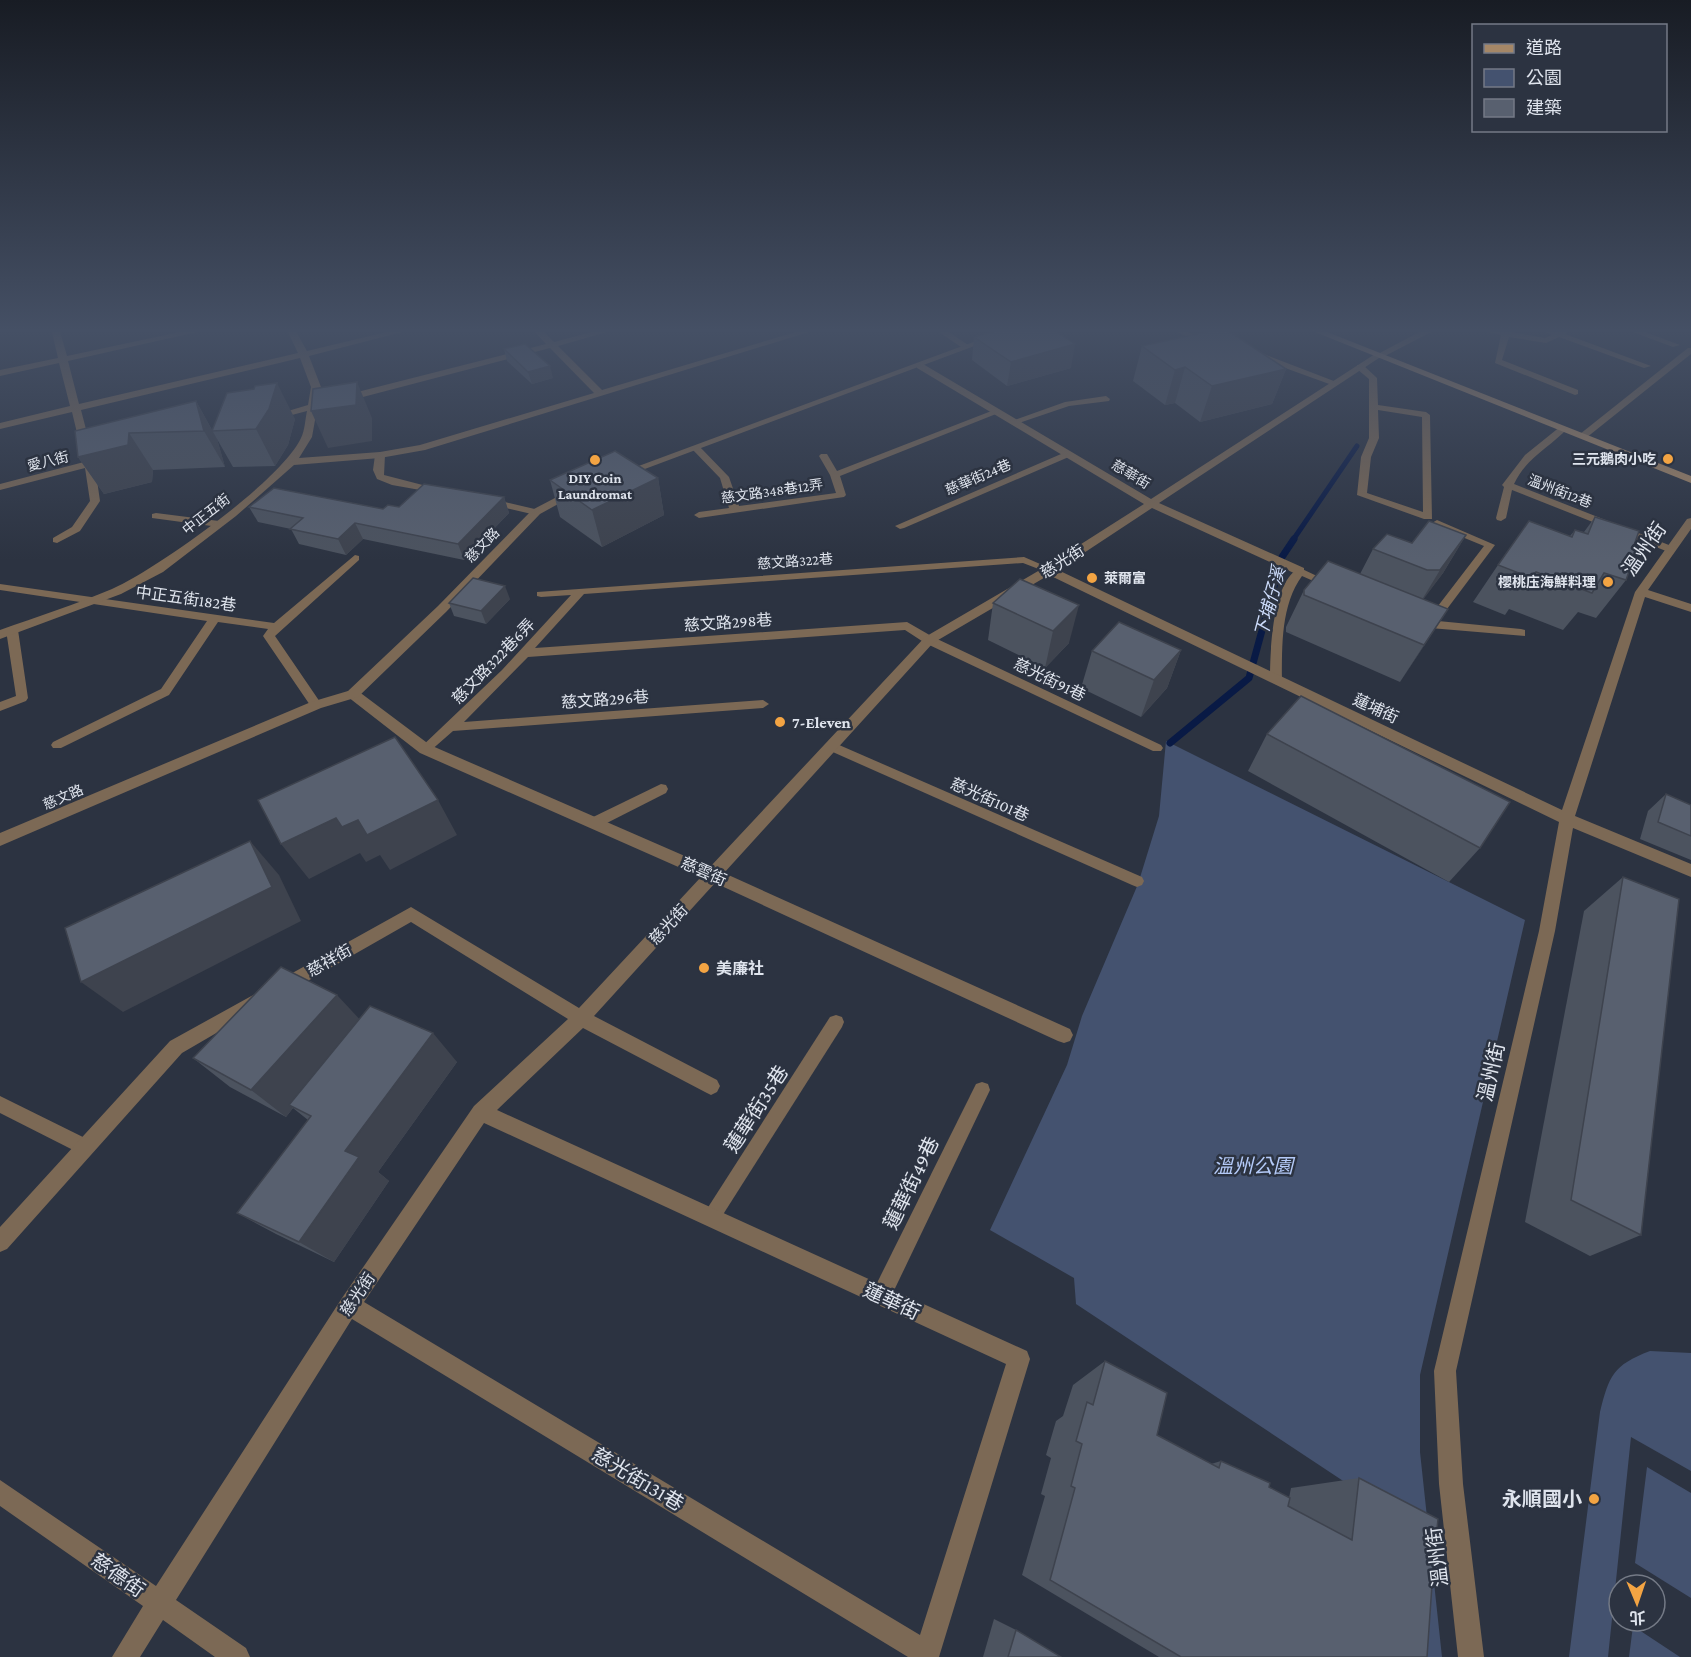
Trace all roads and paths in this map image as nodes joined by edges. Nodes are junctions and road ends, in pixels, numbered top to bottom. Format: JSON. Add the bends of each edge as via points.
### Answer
{"nodes":[{"id":1,"x":88,"y":405,"type":"edge"},
{"id":2,"x":318,"y":405,"type":"edge"},
{"id":3,"x":559,"y":405,"type":"edge"},
{"id":4,"x":813,"y":405,"type":"edge"},
{"id":5,"x":986,"y":405,"type":"edge"},
{"id":6,"x":1064,"y":405,"type":"edge"},
{"id":7,"x":1301,"y":405,"type":"edge"},
{"id":8,"x":1505,"y":405,"type":"edge"},
{"id":9,"x":1622,"y":405,"type":"edge"},
{"id":10,"x":312,"y":407,"type":"junction"},
{"id":11,"x":1373,"y":407,"type":"joint"},
{"id":12,"x":77,"y":408,"type":"junction"},
{"id":13,"x":997,"y":412,"type":"junction"},
{"id":14,"x":257,"y":421,"type":"edge"},
{"id":15,"x":1013,"y":422,"type":"junction"},
{"id":16,"x":0,"y":426,"type":"edge"},
{"id":17,"x":1564,"y":428,"type":"junction"},
{"id":18,"x":1583,"y":436,"type":"junction"},
{"id":19,"x":696,"y":448,"type":"junction"},
{"id":20,"x":1068,"y":454,"type":"junction"},
{"id":21,"x":380,"y":455,"type":"junction"},
{"id":22,"x":824,"y":456,"type":"dead end"},
{"id":23,"x":112,"y":458,"type":"edge"},
{"id":24,"x":291,"y":462,"type":"junction"},
{"id":25,"x":90,"y":464,"type":"junction"},
{"id":26,"x":835,"y":475,"type":"junction"},
{"id":27,"x":612,"y":477,"type":"edge"},
{"id":28,"x":1691,"y":480,"type":"edge"},
{"id":29,"x":590,"y":485,"type":"edge"},
{"id":30,"x":1507,"y":485,"type":"junction"},
{"id":31,"x":0,"y":487,"type":"edge"},
{"id":32,"x":446,"y":492,"type":"edge"},
{"id":33,"x":479,"y":499,"type":"edge"},
{"id":34,"x":1152,"y":504,"type":"junction"},
{"id":35,"x":735,"y":510,"type":"junction"},
{"id":36,"x":536,"y":512,"type":"junction"},
{"id":37,"x":699,"y":515,"type":"dead end"},
{"id":38,"x":156,"y":516,"type":"dead end"},
{"id":39,"x":1502,"y":518,"type":"dead end"},
{"id":40,"x":1433,"y":520,"type":"junction"},
{"id":41,"x":219,"y":524,"type":"junction"},
{"id":42,"x":900,"y":526,"type":"dead end"},
{"id":43,"x":1689,"y":529,"type":"edge"},
{"id":44,"x":57,"y":540,"type":"dead end"},
{"id":45,"x":1670,"y":549,"type":"junction"},
{"id":46,"x":355,"y":558,"type":"dead end"},
{"id":47,"x":1295,"y":569,"type":"junction"},
{"id":48,"x":1049,"y":570,"type":"junction"},
{"id":49,"x":0,"y":587,"type":"edge"},
{"id":50,"x":1338,"y":588,"type":"edge"},
{"id":51,"x":581,"y":591,"type":"junction"},
{"id":52,"x":1641,"y":591,"type":"junction"},
{"id":53,"x":541,"y":594,"type":"dead end"},
{"id":54,"x":90,"y":601,"type":"junction"},
{"id":55,"x":1691,"y":608,"type":"edge"},
{"id":56,"x":1410,"y":616,"type":"edge"},
{"id":57,"x":214,"y":619,"type":"junction"},
{"id":58,"x":1430,"y":624,"type":"junction"},
{"id":59,"x":276,"y":627,"type":"junction"},
{"id":60,"x":6,"y":633,"type":"edge"},
{"id":61,"x":1521,"y":633,"type":"dead end"},
{"id":62,"x":929,"y":640,"type":"junction"},
{"id":63,"x":525,"y":654,"type":"junction"},
{"id":64,"x":1276,"y":680,"type":"junction"},
{"id":65,"x":353,"y":694,"type":"junction"},
{"id":66,"x":763,"y":704,"type":"dead end"},
{"id":67,"x":316,"y":705,"type":"junction"},
{"id":68,"x":0,"y":706,"type":"edge"},
{"id":69,"x":451,"y":727,"type":"junction"},
{"id":70,"x":57,"y":745,"type":"dead end"},
{"id":71,"x":830,"y":746,"type":"junction"},
{"id":72,"x":1157,"y":748,"type":"dead end"},
{"id":73,"x":424,"y":749,"type":"junction"},
{"id":74,"x":661,"y":789,"type":"dead end"},
{"id":75,"x":1568,"y":819,"type":"junction"},
{"id":76,"x":594,"y":823,"type":"junction"},
{"id":77,"x":0,"y":840,"type":"edge"},
{"id":78,"x":1691,"y":871,"type":"edge"},
{"id":79,"x":713,"y":875,"type":"junction"},
{"id":80,"x":1137,"y":881,"type":"dead end"},
{"id":81,"x":581,"y":1018,"type":"junction"},
{"id":82,"x":836,"y":1022,"type":"dead end"},
{"id":83,"x":1064,"y":1035,"type":"dead end"},
{"id":84,"x":711,"y":1086,"type":"dead end"},
{"id":85,"x":981,"y":1090,"type":"dead end"},
{"id":86,"x":0,"y":1104,"type":"edge"},
{"id":87,"x":481,"y":1112,"type":"junction"},
{"id":88,"x":85,"y":1148,"type":"junction"},
{"id":89,"x":711,"y":1218,"type":"junction"},
{"id":90,"x":0,"y":1242,"type":"edge"},
{"id":91,"x":881,"y":1296,"type":"junction"},
{"id":92,"x":349,"y":1305,"type":"junction"},
{"id":93,"x":0,"y":1492,"type":"edge"},
{"id":94,"x":158,"y":1602,"type":"junction"},
{"id":95,"x":927,"y":1655,"type":"edge"},
{"id":96,"x":125,"y":1657,"type":"edge"},
{"id":97,"x":237,"y":1657,"type":"edge"},
{"id":98,"x":1471,"y":1657,"type":"edge"}],
"edges":[{"from":1,"to":12,"type":"street"},
{"from":2,"to":10,"type":"street"},
{"from":3,"to":21,"type":"street","via":[[420,448]]},
{"from":4,"to":19,"type":"street"},
{"from":5,"to":13,"type":"street","name":"慈華街"},
{"from":6,"to":15,"type":"lane"},
{"from":7,"to":34,"type":"street","name":"慈光街"},
{"from":8,"to":17,"type":"main road"},
{"from":9,"to":18,"type":"lane"},
{"from":10,"to":14,"type":"street"},
{"from":10,"to":24,"type":"street","name":"中正五街","via":[[307,437]]},
{"from":11,"to":40,"type":"lane","via":[[1426,415]]},
{"from":11,"to":40,"type":"lane","via":[[1374,438],[1366,457],[1362,495]]},
{"from":12,"to":16,"type":"street"},
{"from":12,"to":25,"type":"street"},
{"from":13,"to":15,"type":"street","name":"慈華街"},
{"from":13,"to":26,"type":"lane"},
{"from":15,"to":20,"type":"street","name":"慈華街"},
{"from":17,"to":18,"type":"main road"},
{"from":17,"to":30,"type":"lane","via":[[1519,464]]},
{"from":18,"to":28,"type":"main road"},
{"from":19,"to":27,"type":"street"},
{"from":19,"to":35,"type":"lane","via":[[724,477]]},
{"from":20,"to":34,"type":"street","name":"慈華街"},
{"from":20,"to":42,"type":"lane","name":"慈華街24巷"},
{"from":21,"to":24,"type":"street"},
{"from":21,"to":32,"type":"lane","via":[[380,477],[392,483]]},
{"from":22,"to":26,"type":"lane","name":"慈文路348巷12弄"},
{"from":23,"to":25,"type":"street","name":"愛八街"},
{"from":24,"to":41,"type":"street","name":"中正五街"},
{"from":25,"to":31,"type":"street","name":"愛八街"},
{"from":25,"to":44,"type":"street","via":[[95,501],[76,529]]},
{"from":26,"to":35,"type":"lane","name":"慈文路348巷12弄","via":[[842,495]]},
{"from":29,"to":36,"type":"street","name":"慈文路"},
{"from":30,"to":39,"type":"lane"},
{"from":30,"to":45,"type":"lane","name":"溫州街12巷"},
{"from":33,"to":36,"type":"lane"},
{"from":34,"to":47,"type":"street","name":"慈華街"},
{"from":34,"to":48,"type":"street","name":"慈光街"},
{"from":35,"to":37,"type":"lane","name":"慈文路348巷12弄"},
{"from":36,"to":65,"type":"street","name":"慈文路"},
{"from":38,"to":41,"type":"lane"},
{"from":40,"to":58,"type":"lane","via":[[1491,545]]},
{"from":41,"to":54,"type":"street","name":"中正五街","via":[[159,569]]},
{"from":43,"to":45,"type":"street","name":"溫州街"},
{"from":45,"to":52,"type":"street","name":"溫州街"},
{"from":46,"to":59,"type":"lane"},
{"from":47,"to":50,"type":"lane"},
{"from":47,"to":64,"type":"lane","via":[[1276,635]]},
{"from":48,"to":51,"type":"lane","name":"慈文路322巷","via":[[1024,560]]},
{"from":48,"to":62,"type":"street","name":"慈光街"},
{"from":48,"to":64,"type":"street","name":"蓮埔街"},
{"from":49,"to":54,"type":"lane","name":"中正五街182巷"},
{"from":51,"to":53,"type":"lane","name":"慈文路322巷"},
{"from":51,"to":63,"type":"lane","name":"慈文路322巷6弄"},
{"from":52,"to":55,"type":"street"},
{"from":52,"to":75,"type":"street","name":"溫州街"},
{"from":54,"to":57,"type":"lane","name":"中正五街182巷"},
{"from":54,"to":60,"type":"street","name":"中正五街"},
{"from":56,"to":58,"type":"lane"},
{"from":57,"to":59,"type":"lane","name":"中正五街182巷"},
{"from":57,"to":70,"type":"lane","via":[[165,692]]},
{"from":58,"to":61,"type":"lane"},
{"from":59,"to":67,"type":"lane","via":[[269,636]]},
{"from":60,"to":68,"type":"lane","via":[[22,698]]},
{"from":62,"to":63,"type":"lane","name":"慈文路298巷","via":[[907,626]]},
{"from":62,"to":71,"type":"street","name":"慈光街"},
{"from":62,"to":72,"type":"lane","name":"慈光街91巷"},
{"from":63,"to":69,"type":"lane","name":"慈文路322巷6弄"},
{"from":64,"to":75,"type":"street","name":"蓮埔街"},
{"from":65,"to":67,"type":"street","name":"慈文路"},
{"from":65,"to":73,"type":"street","name":"慈雲街"},
{"from":66,"to":69,"type":"lane","name":"慈文路296巷"},
{"from":67,"to":77,"type":"street","name":"慈文路"},
{"from":69,"to":73,"type":"lane","name":"慈文路322巷6弄"},
{"from":71,"to":79,"type":"street","name":"慈光街"},
{"from":71,"to":80,"type":"lane","name":"慈光街101巷"},
{"from":73,"to":76,"type":"street","name":"慈雲街"},
{"from":74,"to":76,"type":"lane"},
{"from":75,"to":78,"type":"street","name":"蓮埔街"},
{"from":75,"to":98,"type":"street","name":"溫州街","via":[[1547,931],[1445,1371],[1451,1484]]},
{"from":76,"to":79,"type":"street","name":"慈雲街"},
{"from":79,"to":81,"type":"street","name":"慈光街"},
{"from":79,"to":83,"type":"street","name":"慈雲街"},
{"from":81,"to":84,"type":"street","name":"慈祥街"},
{"from":81,"to":87,"type":"street","name":"慈光街"},
{"from":81,"to":88,"type":"street","name":"慈祥街","via":[[411,914],[176,1047]]},
{"from":82,"to":89,"type":"lane","name":"蓮華街35巷"},
{"from":85,"to":91,"type":"lane","name":"蓮華街49巷"},
{"from":86,"to":88,"type":"lane"},
{"from":87,"to":89,"type":"street","name":"蓮華街"},
{"from":87,"to":92,"type":"street","name":"慈光街"},
{"from":88,"to":90,"type":"street","name":"慈祥街"},
{"from":89,"to":91,"type":"street","name":"蓮華街"},
{"from":91,"to":95,"type":"street","name":"蓮華街","via":[[1019,1359]]},
{"from":92,"to":94,"type":"street","name":"慈光街"},
{"from":92,"to":95,"type":"street","name":"慈光街131巷"},
{"from":93,"to":94,"type":"street","name":"慈德街"},
{"from":94,"to":96,"type":"street","name":"慈光街"},
{"from":94,"to":97,"type":"street","name":"慈德街"}]}
